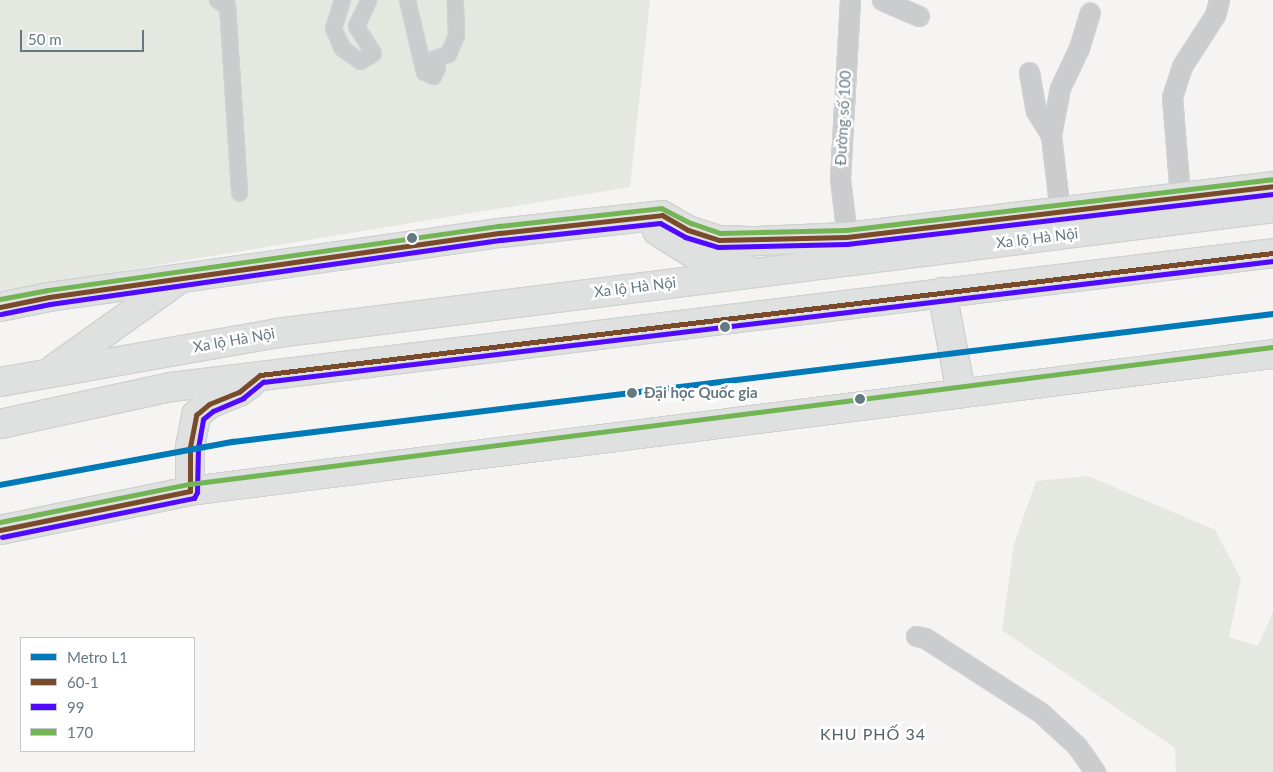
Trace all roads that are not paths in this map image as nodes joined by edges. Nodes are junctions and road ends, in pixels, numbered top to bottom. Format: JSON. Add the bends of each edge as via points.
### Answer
{"nodes":[{"id":1,"x":217,"y":0,"type":"edge"},
{"id":2,"x":342,"y":0,"type":"edge"},
{"id":3,"x":368,"y":0,"type":"edge"},
{"id":4,"x":407,"y":0,"type":"edge"},
{"id":5,"x":455,"y":0,"type":"edge"},
{"id":6,"x":850,"y":0,"type":"edge"},
{"id":7,"x":882,"y":0,"type":"edge"},
{"id":8,"x":1220,"y":0,"type":"edge"},
{"id":9,"x":1090,"y":13,"type":"dead end"},
{"id":10,"x":919,"y":16,"type":"dead end"},
{"id":11,"x":1029,"y":72,"type":"dead end"},
{"id":12,"x":1051,"y":135,"type":"junction"},
{"id":13,"x":1273,"y":186,"type":"edge"},
{"id":14,"x":239,"y":193,"type":"dead end"},
{"id":15,"x":1180,"y":196,"type":"junction"},
{"id":16,"x":1273,"y":208,"type":"edge"},
{"id":17,"x":1060,"y":212,"type":"junction"},
{"id":18,"x":638,"y":218,"type":"junction"},
{"id":19,"x":848,"y":249,"type":"junction"},
{"id":20,"x":1273,"y":252,"type":"edge"},
{"id":21,"x":767,"y":270,"type":"junction"},
{"id":22,"x":180,"y":279,"type":"junction"},
{"id":23,"x":942,"y":292,"type":"junction"},
{"id":24,"x":0,"y":307,"type":"edge"},
{"id":25,"x":1273,"y":354,"type":"edge"},
{"id":26,"x":49,"y":372,"type":"junction"},
{"id":27,"x":260,"y":376,"type":"junction"},
{"id":28,"x":0,"y":382,"type":"edge"},
{"id":29,"x":961,"y":393,"type":"junction"},
{"id":30,"x":0,"y":424,"type":"edge"},
{"id":31,"x":190,"y":491,"type":"junction"},
{"id":32,"x":0,"y":530,"type":"edge"},
{"id":33,"x":916,"y":636,"type":"dead end"},
{"id":34,"x":1095,"y":772,"type":"edge"}],
"edges":[{"from":1,"to":14,"type":"street","via":[[227,4]]},
{"from":2,"to":3,"type":"street","via":[[333,28],[342,48],[360,61],[373,52],[356,26]]},
{"from":4,"to":5,"type":"street","via":[[424,72],[433,76],[437,67],[435,58],[448,54],[456,35]]},
{"from":6,"to":19,"type":"street","name":"Đường số 100","via":[[840,178]]},
{"from":7,"to":10,"type":"street"},
{"from":8,"to":15,"type":"street","via":[[1207,29],[1182,66],[1172,97]]},
{"from":9,"to":12,"type":"street","via":[[1079,48],[1060,88]]},
{"from":11,"to":12,"type":"street","via":[[1036,111]]},
{"from":12,"to":17,"type":"street"},
{"from":13,"to":15,"type":"main road","name":"Xa lộ Hà Nội"},
{"from":15,"to":17,"type":"main road","name":"Xa lộ Hà Nội"},
{"from":16,"to":19,"type":"main road","name":"Xa lộ Hà Nội"},
{"from":17,"to":19,"type":"main road","name":"Xa lộ Hà Nội"},
{"from":18,"to":19,"type":"main road","name":"Xa lộ Hà Nội","via":[[662,215],[688,230],[719,240]]},
{"from":18,"to":21,"type":"main road","via":[[692,253],[723,264]]},
{"from":18,"to":22,"type":"main road","name":"Xa lộ Hà Nội","via":[[500,233]]},
{"from":19,"to":21,"type":"main road","name":"Xa lộ Hà Nội"},
{"from":20,"to":23,"type":"main road"},
{"from":21,"to":26,"type":"main road","name":"Xa lộ Hà Nội","via":[[277,333]]},
{"from":22,"to":24,"type":"main road","name":"Xa lộ Hà Nội"},
{"from":22,"to":26,"type":"main road"},
{"from":23,"to":27,"type":"main road"},
{"from":23,"to":29,"type":"main road"},
{"from":25,"to":29,"type":"main road"},
{"from":26,"to":28,"type":"main road","name":"Xa lộ Hà Nội"},
{"from":27,"to":30,"type":"main road","via":[[171,387]]},
{"from":27,"to":31,"type":"main road","via":[[239,392],[209,404],[196,415],[190,447]]},
{"from":29,"to":31,"type":"main road"},
{"from":31,"to":32,"type":"main road"},
{"from":33,"to":34,"type":"street","via":[[925,638],[1040,712],[1076,746]]}]}
